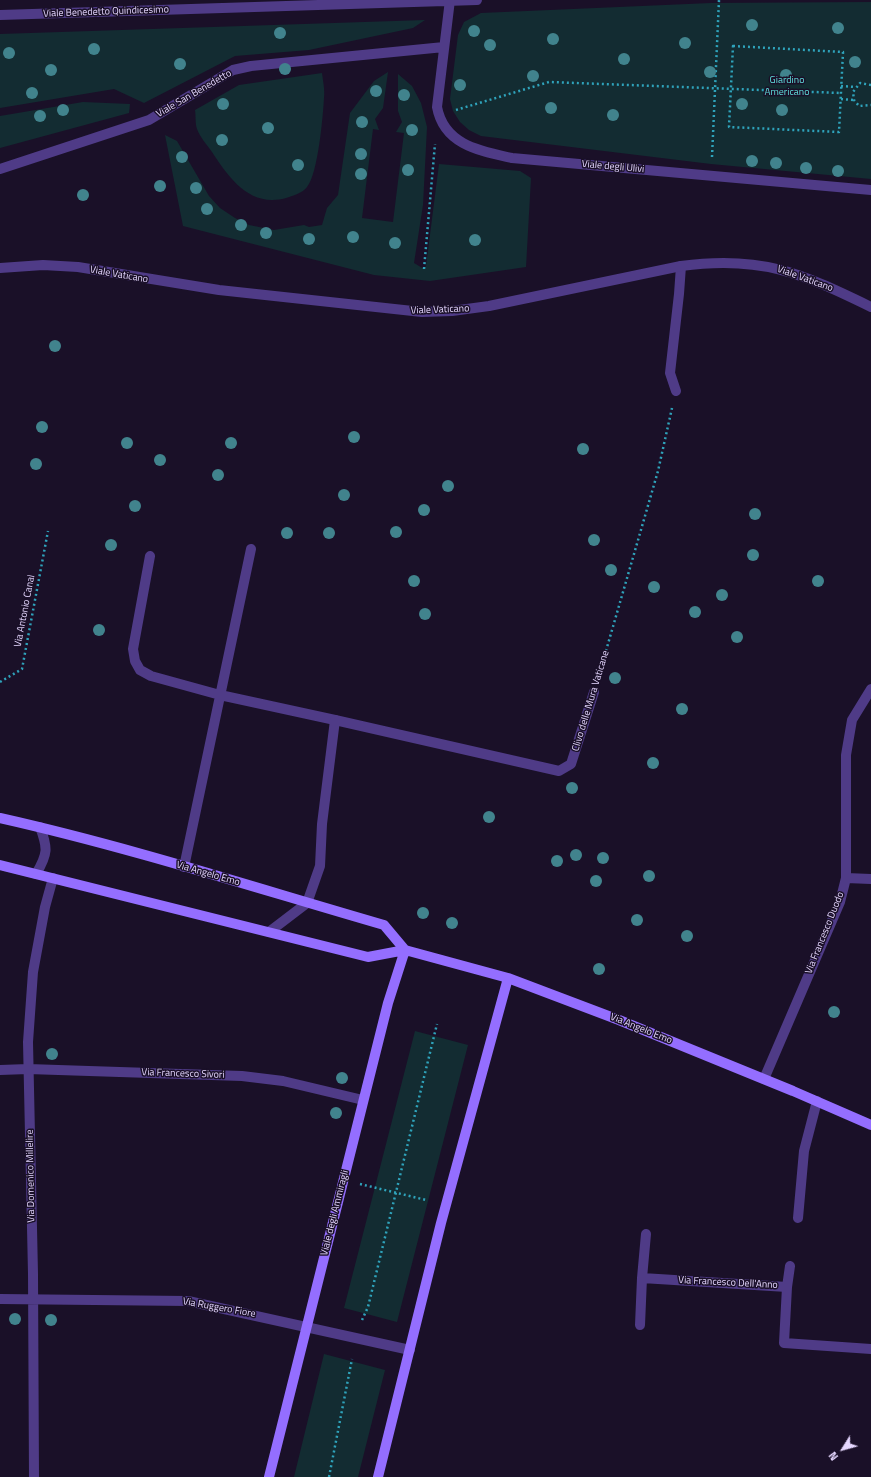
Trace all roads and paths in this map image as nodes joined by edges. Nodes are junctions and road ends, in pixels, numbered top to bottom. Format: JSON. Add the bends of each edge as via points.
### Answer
{"nodes":[{"id":1,"x":450,"y":0,"type":"edge"},
{"id":2,"x":477,"y":0,"type":"edge"},
{"id":3,"x":719,"y":0,"type":"edge"},
{"id":4,"x":0,"y":15,"type":"edge"},
{"id":5,"x":444,"y":47,"type":"junction"},
{"id":6,"x":871,"y":84,"type":"edge"},
{"id":7,"x":841,"y":86,"type":"junction"},
{"id":8,"x":856,"y":87,"type":"junction"},
{"id":9,"x":715,"y":88,"type":"junction"},
{"id":10,"x":731,"y":89,"type":"junction"},
{"id":11,"x":841,"y":93,"type":"junction"},
{"id":12,"x":841,"y":100,"type":"junction"},
{"id":13,"x":854,"y":100,"type":"junction"},
{"id":14,"x":870,"y":106,"type":"edge"},
{"id":15,"x":871,"y":109,"type":"edge"},
{"id":16,"x":438,"y":115,"type":"junction"},
{"id":17,"x":0,"y":169,"type":"edge"},
{"id":18,"x":711,"y":176,"type":"junction"},
{"id":19,"x":871,"y":190,"type":"edge"},
{"id":20,"x":681,"y":266,"type":"junction"},
{"id":21,"x":0,"y":268,"type":"edge"},
{"id":22,"x":424,"y":269,"type":"dead end"},
{"id":23,"x":871,"y":307,"type":"edge"},
{"id":24,"x":676,"y":391,"type":"joint"},
{"id":25,"x":48,"y":531,"type":"dead end"},
{"id":26,"x":251,"y":549,"type":"dead end"},
{"id":27,"x":150,"y":556,"type":"dead end"},
{"id":28,"x":0,"y":682,"type":"edge"},
{"id":29,"x":871,"y":689,"type":"edge"},
{"id":30,"x":594,"y":692,"type":"joint"},
{"id":31,"x":220,"y":695,"type":"junction"},
{"id":32,"x":335,"y":720,"type":"junction"},
{"id":33,"x":0,"y":818,"type":"edge"},
{"id":34,"x":40,"y":827,"type":"junction"},
{"id":35,"x":0,"y":866,"type":"edge"},
{"id":36,"x":184,"y":867,"type":"junction"},
{"id":37,"x":36,"y":874,"type":"junction"},
{"id":38,"x":53,"y":878,"type":"junction"},
{"id":39,"x":846,"y":878,"type":"junction"},
{"id":40,"x":871,"y":879,"type":"edge"},
{"id":41,"x":306,"y":903,"type":"junction"},
{"id":42,"x":269,"y":932,"type":"junction"},
{"id":43,"x":405,"y":950,"type":"junction"},
{"id":44,"x":508,"y":978,"type":"junction"},
{"id":45,"x":437,"y":1024,"type":"dead end"},
{"id":46,"x":28,"y":1069,"type":"junction"},
{"id":47,"x":0,"y":1070,"type":"edge"},
{"id":48,"x":764,"y":1079,"type":"junction"},
{"id":49,"x":363,"y":1100,"type":"junction"},
{"id":50,"x":816,"y":1101,"type":"junction"},
{"id":51,"x":871,"y":1125,"type":"edge"},
{"id":52,"x":354,"y":1183,"type":"dead end"},
{"id":53,"x":396,"y":1193,"type":"junction"},
{"id":54,"x":426,"y":1200,"type":"dead end"},
{"id":55,"x":798,"y":1218,"type":"dead end"},
{"id":56,"x":646,"y":1234,"type":"dead end"},
{"id":57,"x":790,"y":1266,"type":"dead end"},
{"id":58,"x":642,"y":1278,"type":"junction"},
{"id":59,"x":787,"y":1287,"type":"junction"},
{"id":60,"x":0,"y":1299,"type":"edge"},
{"id":61,"x":33,"y":1299,"type":"junction"},
{"id":62,"x":360,"y":1324,"type":"dead end"},
{"id":63,"x":640,"y":1325,"type":"dead end"},
{"id":64,"x":306,"y":1327,"type":"junction"},
{"id":65,"x":871,"y":1349,"type":"edge"},
{"id":66,"x":410,"y":1350,"type":"junction"},
{"id":67,"x":352,"y":1359,"type":"dead end"},
{"id":68,"x":34,"y":1477,"type":"edge"},
{"id":69,"x":269,"y":1477,"type":"edge"},
{"id":70,"x":329,"y":1477,"type":"edge"},
{"id":71,"x":378,"y":1477,"type":"edge"}],
"edges":[{"from":1,"to":2,"type":"street","name":"Viale Benedetto Quindicesimo"},
{"from":1,"to":4,"type":"street","name":"Viale Benedetto Quindicesimo"},
{"from":1,"to":5,"type":"street"},
{"from":3,"to":9,"type":"path"},
{"from":5,"to":16,"type":"street"},
{"from":5,"to":17,"type":"street","name":"Viale San Benedetto","via":[[251,66],[233,70],[149,120]]},
{"from":6,"to":8,"type":"path","via":[[860,84]]},
{"from":7,"to":8,"type":"path"},
{"from":7,"to":10,"type":"path","via":[[843,52],[733,46]]},
{"from":7,"to":11,"type":"path"},
{"from":8,"to":13,"type":"path","via":[[853,92]]},
{"from":9,"to":10,"type":"path"},
{"from":9,"to":16,"type":"path","via":[[549,82]]},
{"from":9,"to":18,"type":"path"},
{"from":10,"to":11,"type":"path"},
{"from":10,"to":12,"type":"path","via":[[729,127],[840,132]]},
{"from":11,"to":12,"type":"path"},
{"from":12,"to":13,"type":"path"},
{"from":13,"to":14,"type":"path","via":[[859,106]]},
{"from":14,"to":15,"type":"path"},
{"from":16,"to":18,"type":"street","name":"Viale degli Ulivi","via":[[455,138],[475,150],[512,158]]},
{"from":16,"to":22,"type":"path"},
{"from":18,"to":19,"type":"street","name":"Viale degli Ulivi"},
{"from":20,"to":21,"type":"street","name":"Viale Vaticano","via":[[490,306],[436,312],[265,296],[78,267],[44,265]]},
{"from":20,"to":23,"type":"street","name":"Viale Vaticano","via":[[726,263],[780,269],[821,283]]},
{"from":20,"to":24,"type":"street","via":[[670,373]]},
{"from":24,"to":30,"type":"path","name":"Clivo delle Mura Vaticane","via":[[658,471]]},
{"from":25,"to":28,"type":"path","name":"Via Antonio Canal","via":[[22,668]]},
{"from":26,"to":31,"type":"street"},
{"from":27,"to":31,"type":"street","name":"Clivo delle Mura Vaticane","via":[[133,649],[135,661],[140,670],[151,676]]},
{"from":29,"to":39,"type":"street","name":"Via Francesco Duodo","via":[[852,720],[846,754]]},
{"from":30,"to":32,"type":"street","name":"Clivo delle Mura Vaticane","via":[[571,764],[559,771]]},
{"from":31,"to":32,"type":"street","name":"Clivo delle Mura Vaticane"},
{"from":31,"to":36,"type":"street"},
{"from":32,"to":41,"type":"street","via":[[322,824],[320,866]]},
{"from":33,"to":34,"type":"main road","name":"Via Angelo Emo"},
{"from":34,"to":36,"type":"main road","name":"Via Angelo Emo"},
{"from":34,"to":37,"type":"street","via":[[46,843],[46,854]]},
{"from":35,"to":37,"type":"main road","name":"Via Angelo Emo"},
{"from":36,"to":41,"type":"main road","name":"Via Angelo Emo"},
{"from":37,"to":38,"type":"main road","name":"Via Angelo Emo"},
{"from":38,"to":42,"type":"main road","name":"Via Angelo Emo"},
{"from":38,"to":46,"type":"street","name":"Via Domenico Millelire","via":[[33,972]]},
{"from":39,"to":40,"type":"street"},
{"from":39,"to":48,"type":"street","name":"Via Francesco Duodo","via":[[840,902]]},
{"from":41,"to":42,"type":"street"},
{"from":41,"to":43,"type":"main road","name":"Via Angelo Emo","via":[[384,925]]},
{"from":42,"to":43,"type":"main road","name":"Via Angelo Emo","via":[[368,957]]},
{"from":43,"to":44,"type":"main road","name":"Via Angelo Emo"},
{"from":43,"to":49,"type":"main road","name":"Viale degli Ammiragli","via":[[388,1003]]},
{"from":44,"to":48,"type":"main road","name":"Via Angelo Emo"},
{"from":44,"to":66,"type":"main road","via":[[443,1216]]},
{"from":45,"to":53,"type":"path"},
{"from":46,"to":47,"type":"street","name":"Via Francesco Sivori"},
{"from":46,"to":49,"type":"street","name":"Via Francesco Sivori","via":[[242,1076],[283,1081]]},
{"from":46,"to":61,"type":"street","name":"Via Domenico Millelire"},
{"from":48,"to":50,"type":"main road","name":"Via Angelo Emo"},
{"from":49,"to":64,"type":"main road","name":"Viale degli Ammiragli"},
{"from":50,"to":51,"type":"main road","name":"Via Angelo Emo"},
{"from":50,"to":55,"type":"street","via":[[804,1151]]},
{"from":52,"to":53,"type":"path"},
{"from":53,"to":54,"type":"path"},
{"from":53,"to":62,"type":"path","via":[[368,1307]]},
{"from":56,"to":58,"type":"street"},
{"from":57,"to":59,"type":"street"},
{"from":58,"to":59,"type":"street","name":"Via Francesco Dell'Anno"},
{"from":58,"to":63,"type":"street"},
{"from":59,"to":65,"type":"street","name":"Via Francesco Dell'Anno","via":[[784,1343]]},
{"from":60,"to":61,"type":"street","name":"Via Ruggero Fiore"},
{"from":61,"to":64,"type":"street","name":"Via Ruggero Fiore","via":[[188,1301]]},
{"from":61,"to":68,"type":"street","name":"Via Domenico Millelire"},
{"from":64,"to":66,"type":"street","name":"Via Ruggero Fiore"},
{"from":64,"to":69,"type":"main road","name":"Viale degli Ammiragli"},
{"from":66,"to":71,"type":"main road"},
{"from":67,"to":70,"type":"path"}]}
